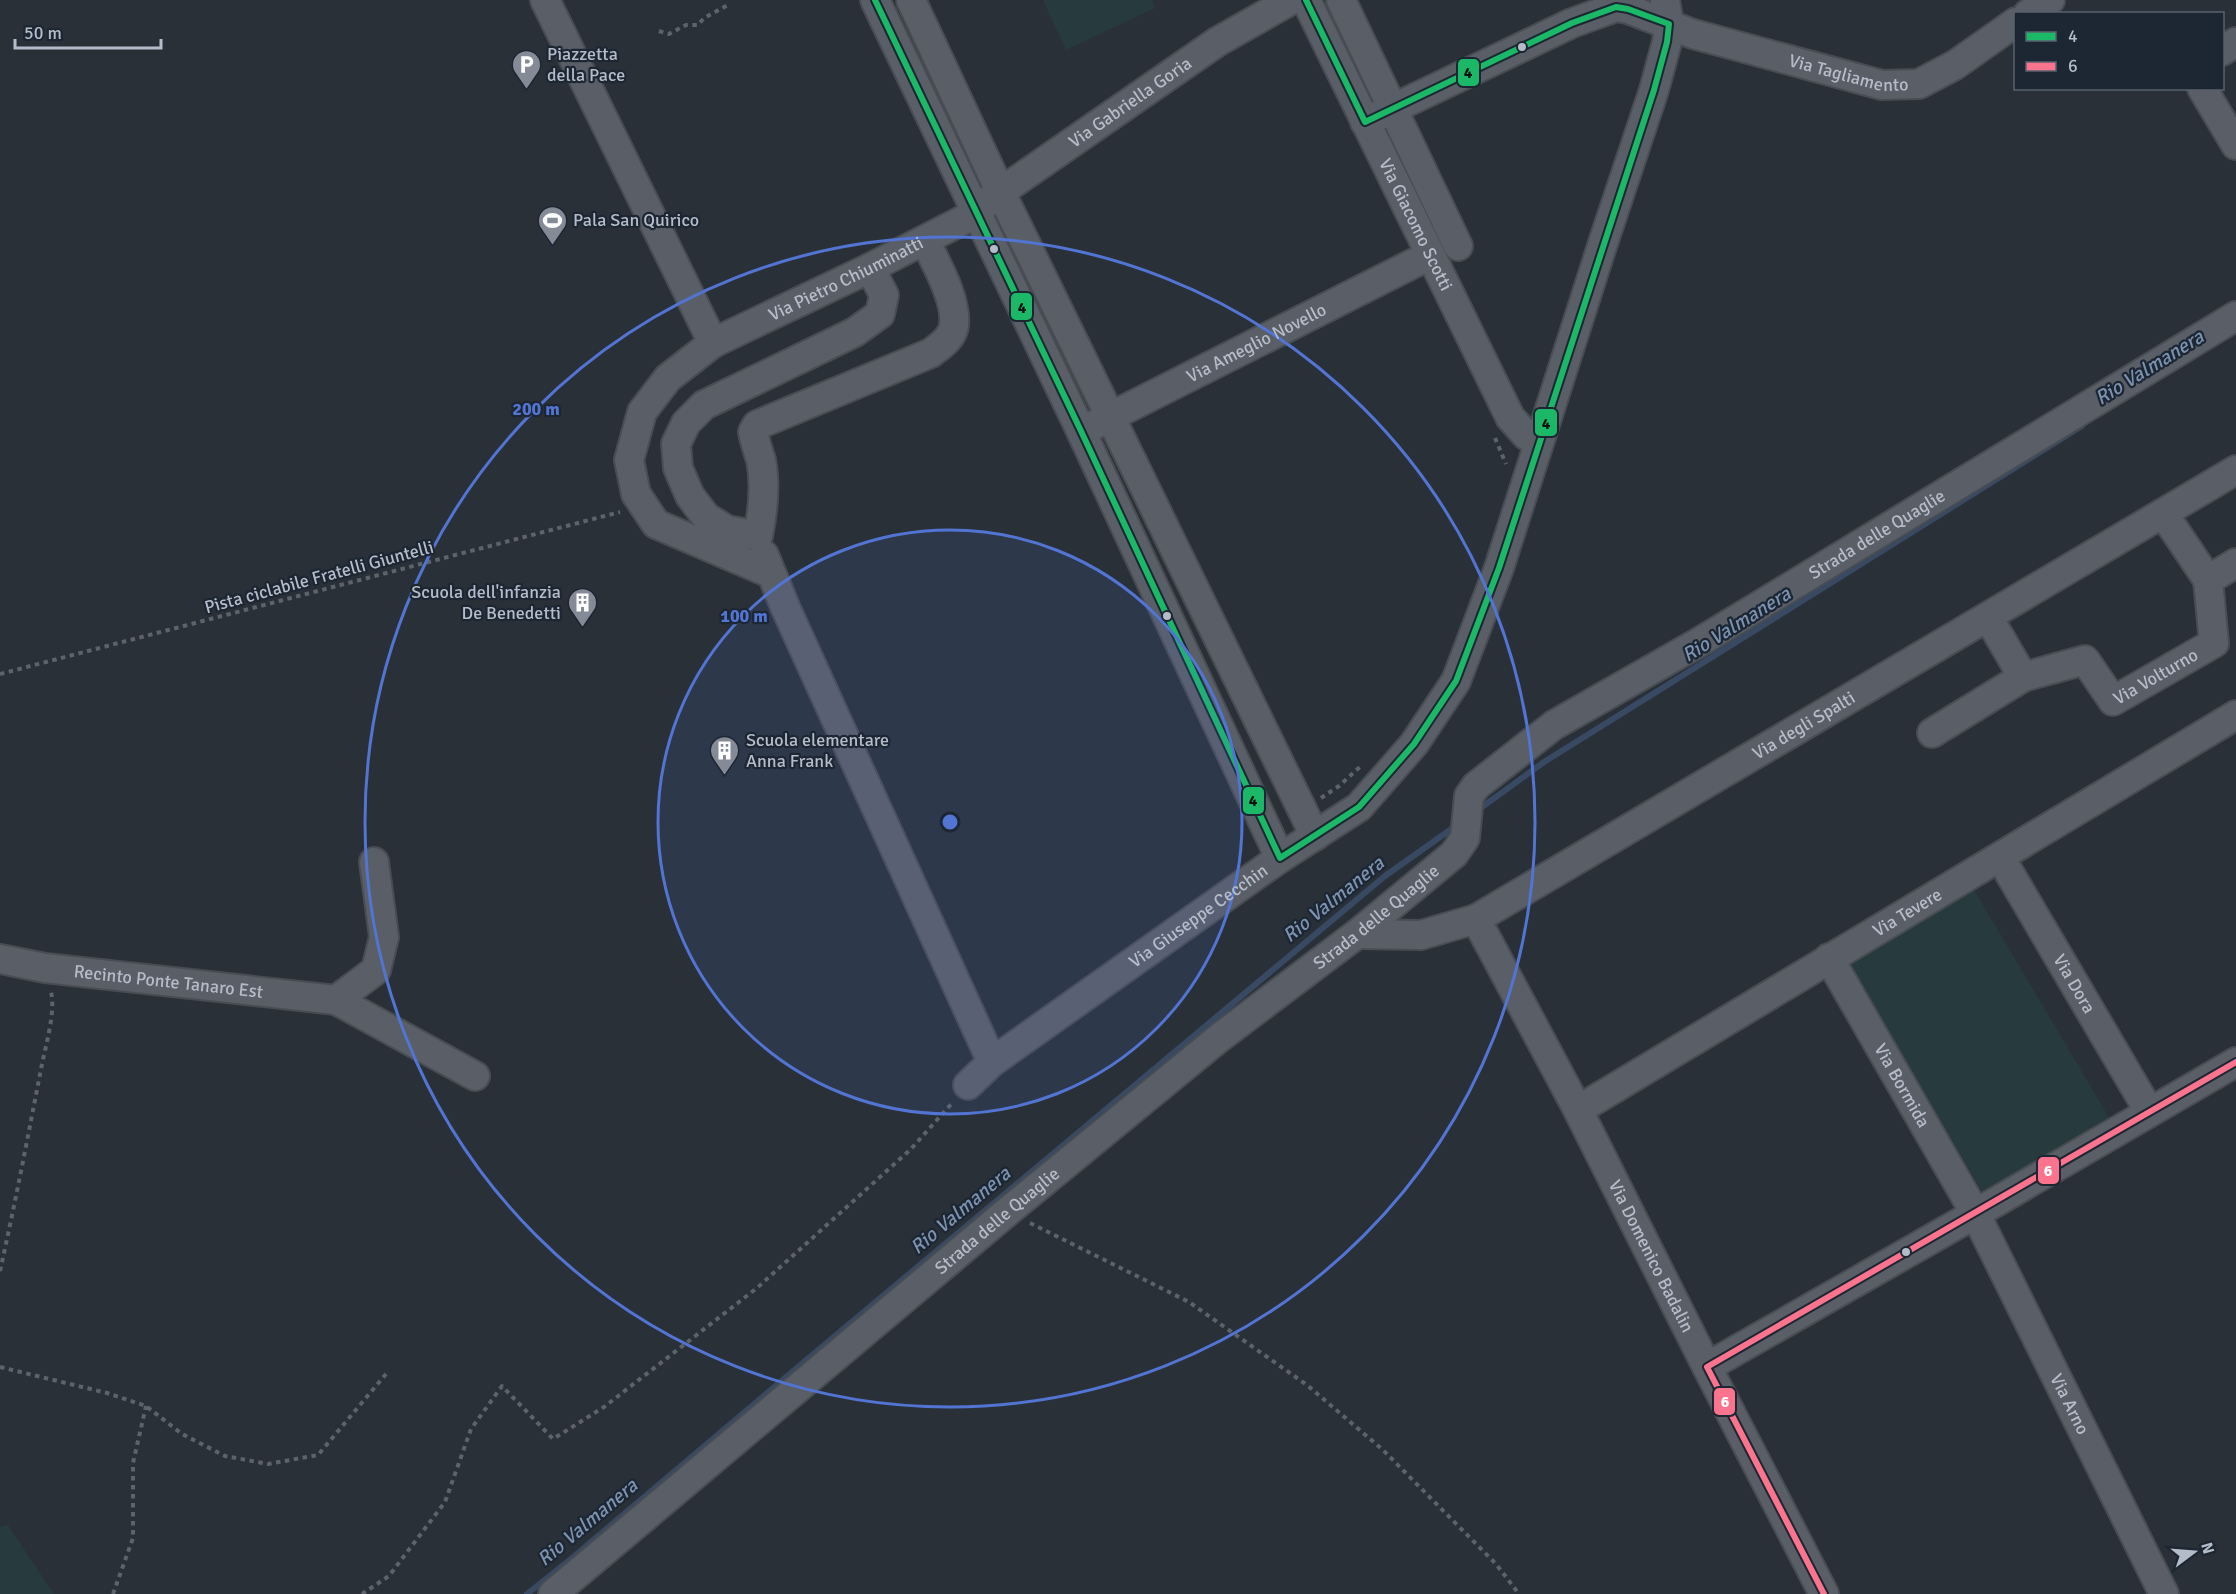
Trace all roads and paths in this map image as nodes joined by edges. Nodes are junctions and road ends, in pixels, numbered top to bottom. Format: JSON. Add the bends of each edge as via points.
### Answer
{"nodes":[{"id":1,"x":545,"y":0,"type":"edge"},
{"id":2,"x":874,"y":0,"type":"edge"},
{"id":3,"x":911,"y":0,"type":"edge"},
{"id":4,"x":1291,"y":0,"type":"edge"},
{"id":5,"x":1306,"y":0,"type":"edge"},
{"id":6,"x":1341,"y":0,"type":"edge"},
{"id":7,"x":2050,"y":0,"type":"edge"},
{"id":8,"x":728,"y":5,"type":"dead end"},
{"id":9,"x":1667,"y":12,"type":"edge"},
{"id":10,"x":2031,"y":12,"type":"edge"},
{"id":11,"x":2014,"y":23,"type":"edge"},
{"id":12,"x":659,"y":31,"type":"dead end"},
{"id":13,"x":2218,"y":98,"type":"edge"},
{"id":14,"x":1392,"y":108,"type":"junction"},
{"id":15,"x":1365,"y":122,"type":"junction"},
{"id":16,"x":2236,"y":145,"type":"edge"},
{"id":17,"x":1001,"y":193,"type":"junction"},
{"id":18,"x":977,"y":213,"type":"junction"},
{"id":19,"x":925,"y":241,"type":"junction"},
{"id":20,"x":1458,"y":246,"type":"dead end"},
{"id":21,"x":1430,"y":255,"type":"junction"},
{"id":22,"x":870,"y":268,"type":"junction"},
{"id":23,"x":2236,"y":316,"type":"edge"},
{"id":24,"x":713,"y":343,"type":"junction"},
{"id":25,"x":1110,"y":416,"type":"junction"},
{"id":26,"x":1081,"y":431,"type":"junction"},
{"id":27,"x":1492,"y":431,"type":"dead end"},
{"id":28,"x":1537,"y":443,"type":"junction"},
{"id":29,"x":2236,"y":470,"type":"edge"},
{"id":30,"x":1504,"y":472,"type":"dead end"},
{"id":31,"x":644,"y":506,"type":"junction"},
{"id":32,"x":2163,"y":513,"type":"junction"},
{"id":33,"x":758,"y":536,"type":"junction"},
{"id":34,"x":2236,"y":563,"type":"edge"},
{"id":35,"x":770,"y":573,"type":"junction"},
{"id":36,"x":2208,"y":580,"type":"junction"},
{"id":37,"x":1988,"y":617,"type":"junction"},
{"id":38,"x":0,"y":674,"type":"edge"},
{"id":39,"x":2023,"y":677,"type":"junction"},
{"id":40,"x":2236,"y":715,"type":"edge"},
{"id":41,"x":1932,"y":733,"type":"dead end"},
{"id":42,"x":1366,"y":761,"type":"dead end"},
{"id":43,"x":1309,"y":823,"type":"junction"},
{"id":44,"x":2000,"y":857,"type":"junction"},
{"id":45,"x":1280,"y":858,"type":"junction"},
{"id":46,"x":374,"y":862,"type":"dead end"},
{"id":47,"x":1476,"y":919,"type":"junction"},
{"id":48,"x":1358,"y":934,"type":"junction"},
{"id":49,"x":1829,"y":958,"type":"junction"},
{"id":50,"x":0,"y":960,"type":"edge"},
{"id":51,"x":45,"y":968,"type":"junction"},
{"id":52,"x":336,"y":1000,"type":"junction"},
{"id":53,"x":992,"y":1062,"type":"junction"},
{"id":54,"x":2236,"y":1062,"type":"edge"},
{"id":55,"x":475,"y":1076,"type":"dead end"},
{"id":56,"x":969,"y":1085,"type":"joint"},
{"id":57,"x":1578,"y":1110,"type":"junction"},
{"id":58,"x":2149,"y":1111,"type":"junction"},
{"id":59,"x":1007,"y":1212,"type":"junction"},
{"id":60,"x":1975,"y":1214,"type":"junction"},
{"id":61,"x":0,"y":1271,"type":"edge"},
{"id":62,"x":0,"y":1367,"type":"edge"},
{"id":63,"x":1707,"y":1367,"type":"junction"},
{"id":64,"x":386,"y":1374,"type":"dead end"},
{"id":65,"x":146,"y":1406,"type":"junction"},
{"id":66,"x":113,"y":1594,"type":"edge"},
{"id":67,"x":362,"y":1594,"type":"edge"},
{"id":68,"x":553,"y":1594,"type":"edge"},
{"id":69,"x":1519,"y":1594,"type":"edge"},
{"id":70,"x":1824,"y":1594,"type":"edge"},
{"id":71,"x":2164,"y":1594,"type":"edge"}],
"edges":[{"from":1,"to":24,"type":"street"},
{"from":2,"to":18,"type":"street"},
{"from":3,"to":17,"type":"street"},
{"from":4,"to":17,"type":"street","name":"Via Gabriella Goria","via":[[1217,42]]},
{"from":5,"to":15,"type":"street","name":"Via Giacomo Scotti"},
{"from":6,"to":14,"type":"street"},
{"from":7,"to":10,"type":"street"},
{"from":8,"to":12,"type":"path","via":[[698,25],[686,25],[669,34]]},
{"from":9,"to":11,"type":"street","name":"Via Tagliamento","via":[[1693,34],[1882,85],[1919,84],[1955,66]]},
{"from":9,"to":14,"type":"street","name":"Via Tagliamento","via":[[1616,7],[1572,23]]},
{"from":9,"to":28,"type":"street","name":"Via Giuseppe Cecchin","via":[[1667,42],[1654,90]]},
{"from":13,"to":16,"type":"street"},
{"from":14,"to":15,"type":"street","name":"Via Tagliamento"},
{"from":14,"to":20,"type":"street"},
{"from":15,"to":21,"type":"street","name":"Via Giacomo Scotti"},
{"from":17,"to":18,"type":"street","name":"Via Gabriella Goria"},
{"from":17,"to":25,"type":"street"},
{"from":18,"to":19,"type":"street","name":"Via Pietro Chiuminatti"},
{"from":18,"to":26,"type":"street"},
{"from":19,"to":22,"type":"street","name":"Via Pietro Chiuminatti"},
{"from":19,"to":33,"type":"street","via":[[952,302],[954,326],[947,341],[931,353],[757,425],[753,432],[764,486]]},
{"from":21,"to":25,"type":"street","name":"Via Ameglio Novello"},
{"from":21,"to":28,"type":"street","name":"Via Giacomo Scotti","via":[[1510,417]]},
{"from":22,"to":24,"type":"street","name":"Via Pietro Chiuminatti"},
{"from":22,"to":33,"type":"street","via":[[884,295],[880,314],[855,332],[704,405],[686,423],[676,444],[678,468],[690,496],[706,517],[727,530]]},
{"from":23,"to":48,"type":"street","name":"Strada delle Quaglie","via":[[1698,643],[1554,725],[1476,786],[1469,796],[1465,838],[1454,854]]},
{"from":24,"to":31,"type":"street","name":"Via Pietro Chiuminatti","via":[[668,378],[642,412],[629,460],[636,494]]},
{"from":25,"to":26,"type":"street","name":"Via Ameglio Novello"},
{"from":25,"to":43,"type":"street"},
{"from":26,"to":45,"type":"street"},
{"from":27,"to":30,"type":"path","via":[[1506,462]]},
{"from":28,"to":43,"type":"street","name":"Via Giuseppe Cecchin","via":[[1498,568],[1456,681],[1414,744],[1359,807]]},
{"from":29,"to":32,"type":"street","name":"Via degli Spalti"},
{"from":31,"to":35,"type":"street","name":"Via Pietro Chiuminatti","via":[[656,524]]},
{"from":31,"to":38,"type":"path","name":"Pista ciclabile Fratelli Giuntelli"},
{"from":32,"to":36,"type":"street"},
{"from":32,"to":37,"type":"street","name":"Via degli Spalti"},
{"from":33,"to":35,"type":"street"},
{"from":34,"to":36,"type":"street"},
{"from":35,"to":53,"type":"street"},
{"from":36,"to":39,"type":"street","name":"Via Volturno","via":[[2214,643],[2113,701],[2085,660]]},
{"from":37,"to":39,"type":"street"},
{"from":37,"to":47,"type":"street","name":"Via degli Spalti"},
{"from":39,"to":41,"type":"street","name":"Via Volturno"},
{"from":40,"to":44,"type":"street","name":"Via Tevere"},
{"from":42,"to":43,"type":"path"},
{"from":43,"to":45,"type":"street","name":"Via Giuseppe Cecchin"},
{"from":44,"to":49,"type":"street","name":"Via Tevere"},
{"from":44,"to":58,"type":"street","name":"Via Dora"},
{"from":45,"to":53,"type":"street","name":"Via Giuseppe Cecchin"},
{"from":46,"to":52,"type":"street","via":[[384,937],[376,970]]},
{"from":47,"to":48,"type":"street","name":"Via degli Spalti","via":[[1420,935]]},
{"from":47,"to":57,"type":"street","name":"Via Domenico Badalin"},
{"from":48,"to":59,"type":"street","name":"Strada delle Quaglie","via":[[1219,1038]]},
{"from":49,"to":57,"type":"street","name":"Via Tevere"},
{"from":49,"to":60,"type":"street","name":"Via Bormida"},
{"from":50,"to":51,"type":"street","name":"Recinto Ponte Tanaro Est"},
{"from":51,"to":52,"type":"street","name":"Recinto Ponte Tanaro Est"},
{"from":51,"to":61,"type":"path","via":[[53,1000]]},
{"from":52,"to":55,"type":"street","name":"Recinto Ponte Tanaro Est"},
{"from":53,"to":56,"type":"street","name":"Via Giuseppe Cecchin"},
{"from":54,"to":58,"type":"street"},
{"from":56,"to":67,"type":"path","via":[[911,1149],[757,1288],[604,1407],[553,1439],[502,1386],[471,1429],[445,1502],[389,1576]]},
{"from":57,"to":63,"type":"street","name":"Via Domenico Badalin"},
{"from":58,"to":60,"type":"street"},
{"from":59,"to":68,"type":"street","name":"Strada delle Quaglie"},
{"from":59,"to":69,"type":"path","via":[[1189,1302],[1307,1385],[1383,1450],[1496,1564]]},
{"from":60,"to":63,"type":"street"},
{"from":60,"to":71,"type":"street","name":"Via Arno"},
{"from":62,"to":65,"type":"path"},
{"from":63,"to":70,"type":"street","name":"Via Domenico Badalin"},
{"from":64,"to":65,"type":"path","via":[[318,1455],[268,1464],[225,1456],[182,1434]]},
{"from":65,"to":66,"type":"path","via":[[133,1463],[133,1538]]}]}
